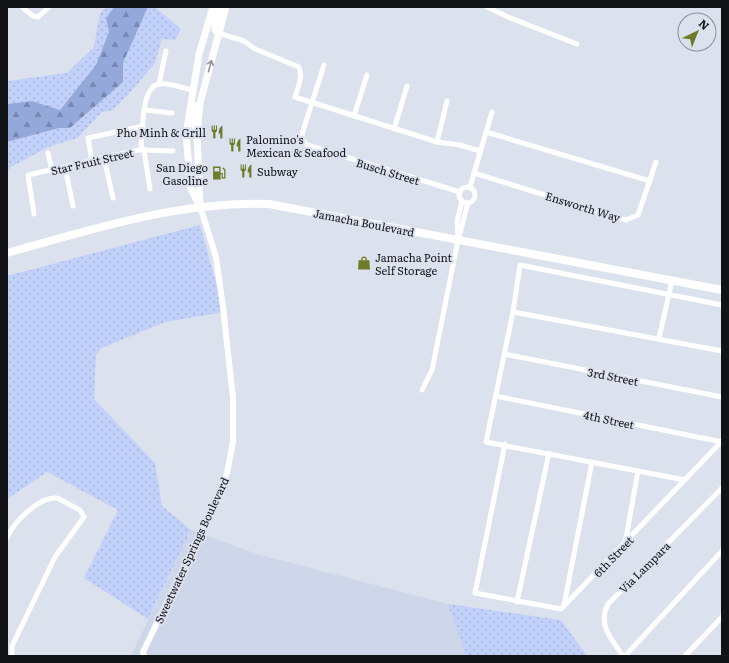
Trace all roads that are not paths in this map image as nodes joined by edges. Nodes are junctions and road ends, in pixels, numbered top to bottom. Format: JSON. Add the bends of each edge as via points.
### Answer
{"nodes":[{"id":1,"x":22,"y":7,"type":"edge"},
{"id":2,"x":49,"y":7,"type":"edge"},
{"id":3,"x":213,"y":7,"type":"edge"},
{"id":4,"x":219,"y":7,"type":"edge"},
{"id":5,"x":226,"y":7,"type":"edge"},
{"id":6,"x":487,"y":7,"type":"edge"},
{"id":7,"x":218,"y":33,"type":"junction"},
{"id":8,"x":577,"y":44,"type":"dead end"},
{"id":9,"x":166,"y":51,"type":"dead end"},
{"id":10,"x":324,"y":65,"type":"dead end"},
{"id":11,"x":367,"y":74,"type":"dead end"},
{"id":12,"x":159,"y":84,"type":"junction"},
{"id":13,"x":407,"y":86,"type":"dead end"},
{"id":14,"x":192,"y":90,"type":"junction"},
{"id":15,"x":447,"y":101,"type":"dead end"},
{"id":16,"x":312,"y":102,"type":"junction"},
{"id":17,"x":145,"y":110,"type":"junction"},
{"id":18,"x":492,"y":112,"type":"dead end"},
{"id":19,"x":172,"y":113,"type":"dead end"},
{"id":20,"x":354,"y":116,"type":"junction"},
{"id":21,"x":143,"y":126,"type":"junction"},
{"id":22,"x":394,"y":129,"type":"junction"},
{"id":23,"x":197,"y":131,"type":"junction"},
{"id":24,"x":486,"y":132,"type":"junction"},
{"id":25,"x":436,"y":142,"type":"junction"},
{"id":26,"x":144,"y":150,"type":"junction"},
{"id":27,"x":173,"y":151,"type":"dead end"},
{"id":28,"x":480,"y":151,"type":"junction"},
{"id":29,"x":48,"y":153,"type":"dead end"},
{"id":30,"x":104,"y":158,"type":"junction"},
{"id":31,"x":92,"y":161,"type":"junction"},
{"id":32,"x":656,"y":162,"type":"dead end"},
{"id":33,"x":65,"y":167,"type":"junction"},
{"id":34,"x":52,"y":170,"type":"junction"},
{"id":35,"x":474,"y":173,"type":"junction"},
{"id":36,"x":650,"y":181,"type":"junction"},
{"id":37,"x":470,"y":187,"type":"junction"},
{"id":38,"x":150,"y":189,"type":"dead end"},
{"id":39,"x":460,"y":192,"type":"junction"},
{"id":40,"x":112,"y":198,"type":"dead end"},
{"id":41,"x":462,"y":201,"type":"junction"},
{"id":42,"x":468,"y":203,"type":"junction"},
{"id":43,"x":73,"y":206,"type":"dead end"},
{"id":44,"x":200,"y":206,"type":"junction"},
{"id":45,"x":34,"y":214,"type":"dead end"},
{"id":46,"x":458,"y":240,"type":"junction"},
{"id":47,"x":7,"y":253,"type":"edge"},
{"id":48,"x":672,"y":281,"type":"junction"},
{"id":49,"x":722,"y":290,"type":"edge"},
{"id":50,"x":668,"y":295,"type":"junction"},
{"id":51,"x":722,"y":305,"type":"edge"},
{"id":52,"x":513,"y":312,"type":"junction"},
{"id":53,"x":659,"y":338,"type":"junction"},
{"id":54,"x":722,"y":351,"type":"edge"},
{"id":55,"x":504,"y":354,"type":"junction"},
{"id":56,"x":422,"y":390,"type":"dead end"},
{"id":57,"x":496,"y":396,"type":"junction"},
{"id":58,"x":722,"y":397,"type":"edge"},
{"id":59,"x":722,"y":442,"type":"edge"},
{"id":60,"x":505,"y":444,"type":"junction"},
{"id":61,"x":548,"y":453,"type":"junction"},
{"id":62,"x":592,"y":462,"type":"junction"},
{"id":63,"x":638,"y":471,"type":"junction"},
{"id":64,"x":685,"y":480,"type":"junction"},
{"id":65,"x":722,"y":488,"type":"edge"},
{"id":66,"x":7,"y":538,"type":"edge"},
{"id":67,"x":625,"y":545,"type":"junction"},
{"id":68,"x":722,"y":551,"type":"edge"},
{"id":69,"x":517,"y":602,"type":"junction"},
{"id":70,"x":564,"y":606,"type":"junction"},
{"id":71,"x":722,"y":617,"type":"edge"},
{"id":72,"x":9,"y":645,"type":"edge"},
{"id":73,"x":12,"y":656,"type":"edge"},
{"id":74,"x":144,"y":656,"type":"edge"},
{"id":75,"x":624,"y":656,"type":"edge"},
{"id":76,"x":685,"y":656,"type":"edge"}],
"edges":[{"from":1,"to":2,"type":"street","via":[[38,17]]},
{"from":3,"to":14,"type":"main road","name":"Sweetwater Springs Boulevard","via":[[199,54]]},
{"from":4,"to":7,"type":"main road","via":[[214,23]]},
{"from":5,"to":7,"type":"main road","name":"Sweetwater Springs Boulevard"},
{"from":6,"to":8,"type":"street"},
{"from":7,"to":16,"type":"street","via":[[244,41],[255,49],[299,67],[300,81],[295,97]]},
{"from":23,"to":7,"type":"main road","name":"Sweetwater Springs Boulevard","one_way":true,"via":[[202,95]]},
{"from":9,"to":12,"type":"street"},
{"from":10,"to":16,"type":"street","name":"Busch Street"},
{"from":11,"to":20,"type":"street"},
{"from":12,"to":14,"type":"street"},
{"from":12,"to":17,"type":"street","name":"Star Fruit Street","via":[[151,87],[146,94]]},
{"from":13,"to":22,"type":"street"},
{"from":14,"to":23,"type":"main road","via":[[195,96],[193,122]]},
{"from":14,"to":44,"type":"main road","name":"Sweetwater Springs Boulevard","via":[[186,135],[187,154],[191,190]]},
{"from":15,"to":25,"type":"street"},
{"from":16,"to":20,"type":"street"},
{"from":16,"to":39,"type":"street","name":"Busch Street","via":[[302,134],[309,147]]},
{"from":17,"to":19,"type":"street"},
{"from":17,"to":21,"type":"street","name":"Star Fruit Street"},
{"from":18,"to":24,"type":"street"},
{"from":20,"to":22,"type":"street"},
{"from":21,"to":26,"type":"street","name":"Star Fruit Street","via":[[141,145]]},
{"from":21,"to":31,"type":"street","via":[[88,138]]},
{"from":22,"to":25,"type":"street"},
{"from":23,"to":44,"type":"main road","name":"Sweetwater Springs Boulevard"},
{"from":24,"to":28,"type":"street"},
{"from":24,"to":36,"type":"street"},
{"from":25,"to":28,"type":"street"},
{"from":26,"to":27,"type":"street"},
{"from":26,"to":30,"type":"street","name":"Star Fruit Street"},
{"from":26,"to":38,"type":"street"},
{"from":28,"to":35,"type":"street"},
{"from":29,"to":34,"type":"street"},
{"from":30,"to":31,"type":"street","name":"Star Fruit Street"},
{"from":30,"to":40,"type":"street"},
{"from":31,"to":33,"type":"street","name":"Star Fruit Street"},
{"from":32,"to":36,"type":"street","name":"Ensworth Way"},
{"from":33,"to":34,"type":"street","name":"Star Fruit Street"},
{"from":33,"to":43,"type":"street"},
{"from":34,"to":45,"type":"street","name":"Star Fruit Street","via":[[28,175]]},
{"from":35,"to":36,"type":"street","name":"Ensworth Way","via":[[626,220],[638,215]]},
{"from":35,"to":37,"type":"street"},
{"from":37,"to":39,"type":"street","via":[[464,187]]},
{"from":37,"to":42,"type":"street","via":[[475,191],[476,197]]},
{"from":39,"to":41,"type":"street"},
{"from":41,"to":42,"type":"street"},
{"from":41,"to":46,"type":"street","via":[[457,222]]},
{"from":42,"to":46,"type":"street"},
{"from":44,"to":46,"type":"main road","name":"Jamacha Boulevard","via":[[269,204]]},
{"from":44,"to":47,"type":"main road","name":"Jamacha Boulevard","via":[[91,230]]},
{"from":44,"to":74,"type":"street","name":"Sweetwater Springs Boulevard","via":[[216,257],[224,307],[233,398],[233,442],[225,477],[208,519],[143,652]]},
{"from":46,"to":48,"type":"main road","name":"Jamacha Boulevard"},
{"from":46,"to":56,"type":"street","via":[[432,370]]},
{"from":48,"to":49,"type":"main road","name":"Jamacha Boulevard"},
{"from":48,"to":50,"type":"street"},
{"from":50,"to":51,"type":"street"},
{"from":50,"to":52,"type":"street","via":[[520,265]]},
{"from":50,"to":53,"type":"street"},
{"from":52,"to":53,"type":"street"},
{"from":52,"to":55,"type":"street"},
{"from":53,"to":54,"type":"street"},
{"from":55,"to":57,"type":"street"},
{"from":55,"to":58,"type":"street","name":"3rd Street"},
{"from":57,"to":59,"type":"street","name":"4th Street"},
{"from":57,"to":60,"type":"street","via":[[486,442]]},
{"from":59,"to":64,"type":"street","name":"6th Street"},
{"from":60,"to":61,"type":"street"},
{"from":60,"to":69,"type":"street","via":[[475,593]]},
{"from":61,"to":62,"type":"street"},
{"from":61,"to":69,"type":"street"},
{"from":62,"to":63,"type":"street"},
{"from":62,"to":70,"type":"street"},
{"from":63,"to":64,"type":"street"},
{"from":63,"to":67,"type":"street"},
{"from":64,"to":67,"type":"street","name":"6th Street"},
{"from":65,"to":75,"type":"street","name":"Via Lampara","via":[[608,604],[603,615],[604,627]]},
{"from":66,"to":72,"type":"street","via":[[22,517],[40,502],[52,498],[80,510],[84,517],[55,557]]},
{"from":67,"to":70,"type":"street","name":"6th Street"},
{"from":68,"to":75,"type":"street"},
{"from":69,"to":70,"type":"street","via":[[561,610]]},
{"from":71,"to":76,"type":"street"},
{"from":72,"to":73,"type":"street"}]}
